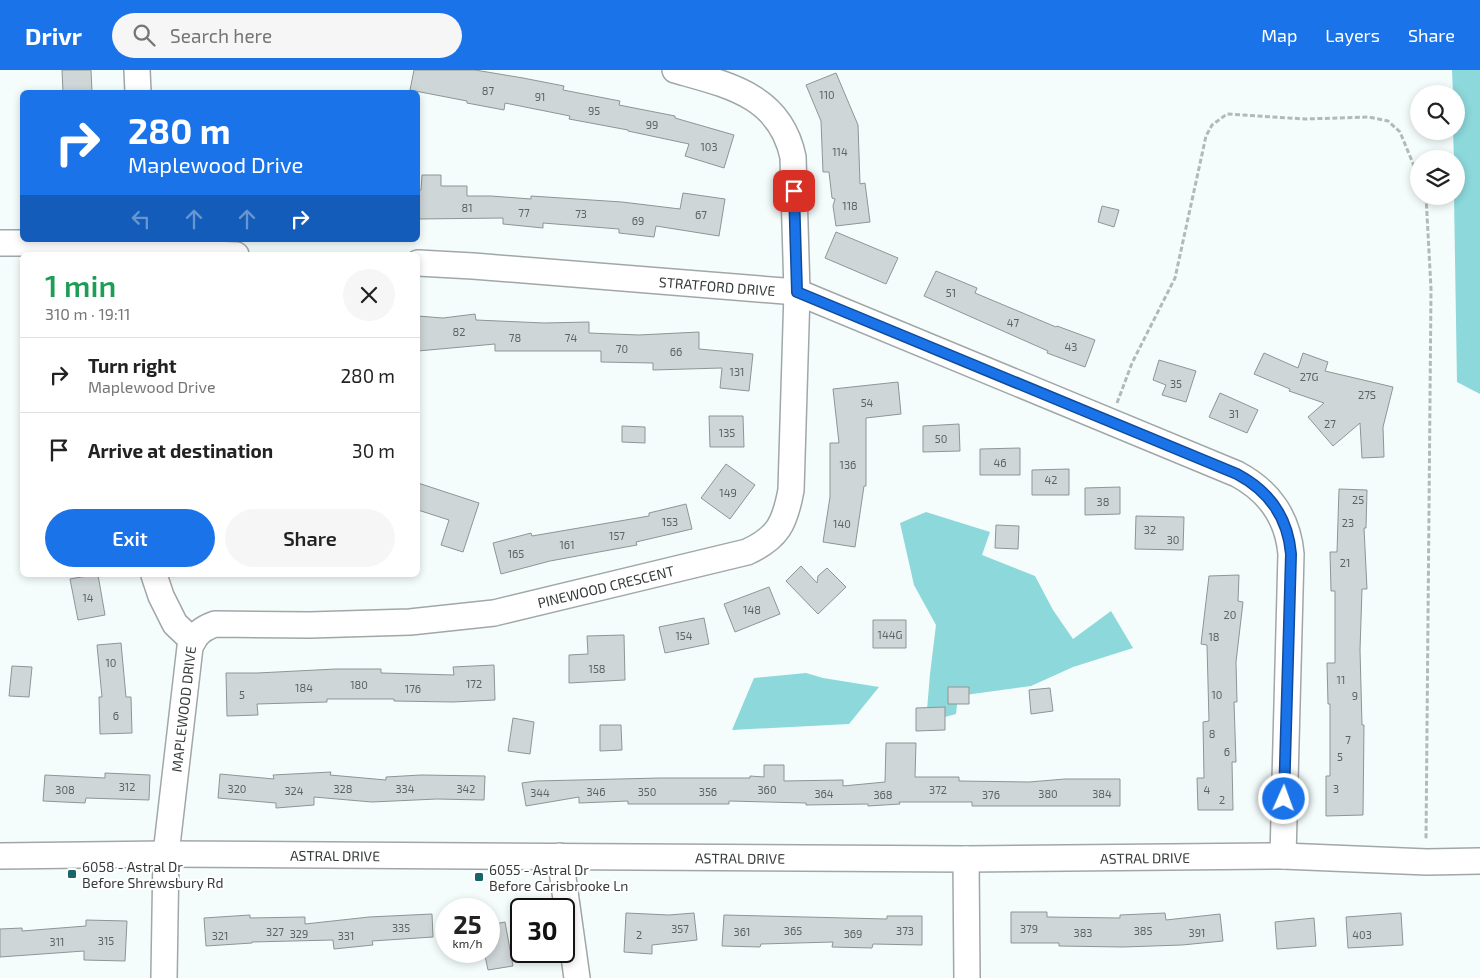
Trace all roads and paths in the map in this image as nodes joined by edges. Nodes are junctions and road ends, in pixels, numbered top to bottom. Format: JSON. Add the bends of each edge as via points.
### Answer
{"nodes":[{"id":1,"x":137,"y":70,"type":"edge"},
{"id":2,"x":675,"y":70,"type":"edge"},
{"id":3,"x":138,"y":90,"type":"edge"},
{"id":4,"x":1410,"y":156,"type":"edge"},
{"id":5,"x":1426,"y":205,"type":"edge"},
{"id":6,"x":0,"y":243,"type":"edge"},
{"id":7,"x":141,"y":249,"type":"edge"},
{"id":8,"x":188,"y":252,"type":"edge"},
{"id":9,"x":420,"y":263,"type":"edge"},
{"id":10,"x":797,"y":292,"type":"junction"},
{"id":11,"x":1110,"y":422,"type":"junction"},
{"id":12,"x":155,"y":577,"type":"edge"},
{"id":13,"x":193,"y":641,"type":"junction"},
{"id":14,"x":166,"y":854,"type":"junction"},
{"id":15,"x":0,"y":856,"type":"edge"},
{"id":16,"x":560,"y":856,"type":"junction"},
{"id":17,"x":1283,"y":856,"type":"junction"},
{"id":18,"x":966,"y":859,"type":"junction"},
{"id":19,"x":1480,"y":861,"type":"edge"},
{"id":20,"x":1426,"y":862,"type":"junction"},
{"id":21,"x":164,"y":978,"type":"edge"},
{"id":22,"x":578,"y":978,"type":"edge"},
{"id":23,"x":967,"y":978,"type":"edge"}],
"edges":[{"from":1,"to":3,"type":"street"},
{"from":2,"to":10,"type":"street","via":[[725,84],[754,98],[764,105],[784,131],[793,157]]},
{"from":4,"to":11,"type":"path","via":[[1400,132],[1388,121],[1369,117],[1305,119],[1227,114],[1212,125],[1206,136],[1176,278],[1132,363]]},
{"from":5,"to":20,"type":"path","via":[[1431,289]]},
{"from":6,"to":7,"type":"street","via":[[65,243]]},
{"from":7,"to":8,"type":"street"},
{"from":9,"to":10,"type":"street","name":"STRATFORD DRIVE"},
{"from":10,"to":11,"type":"street","name":"STRATFORD DRIVE"},
{"from":10,"to":13,"type":"street","name":"PINEWOOD CRESCENT","via":[[791,490],[779,529],[758,548],[494,613],[410,622],[215,624],[202,629]]},
{"from":11,"to":17,"type":"street","name":"STRATFORD DRIVE","via":[[1255,484],[1272,501],[1286,526],[1291,554]]},
{"from":12,"to":13,"type":"street","name":"MAPLEWOOD DRIVE","via":[[175,624]]},
{"from":13,"to":14,"type":"street","name":"MAPLEWOOD DRIVE"},
{"from":14,"to":15,"type":"street","name":"ASTRAL DRIVE"},
{"from":14,"to":16,"type":"street","name":"ASTRAL DRIVE"},
{"from":14,"to":21,"type":"street","name":"MAPLEWOOD DRIVE"},
{"from":16,"to":18,"type":"street","name":"ASTRAL DRIVE"},
{"from":16,"to":22,"type":"street"},
{"from":17,"to":18,"type":"street","name":"ASTRAL DRIVE"},
{"from":17,"to":20,"type":"street","name":"ASTRAL DRIVE"},
{"from":18,"to":23,"type":"street"},
{"from":19,"to":20,"type":"street","name":"ASTRAL DRIVE"}]}
